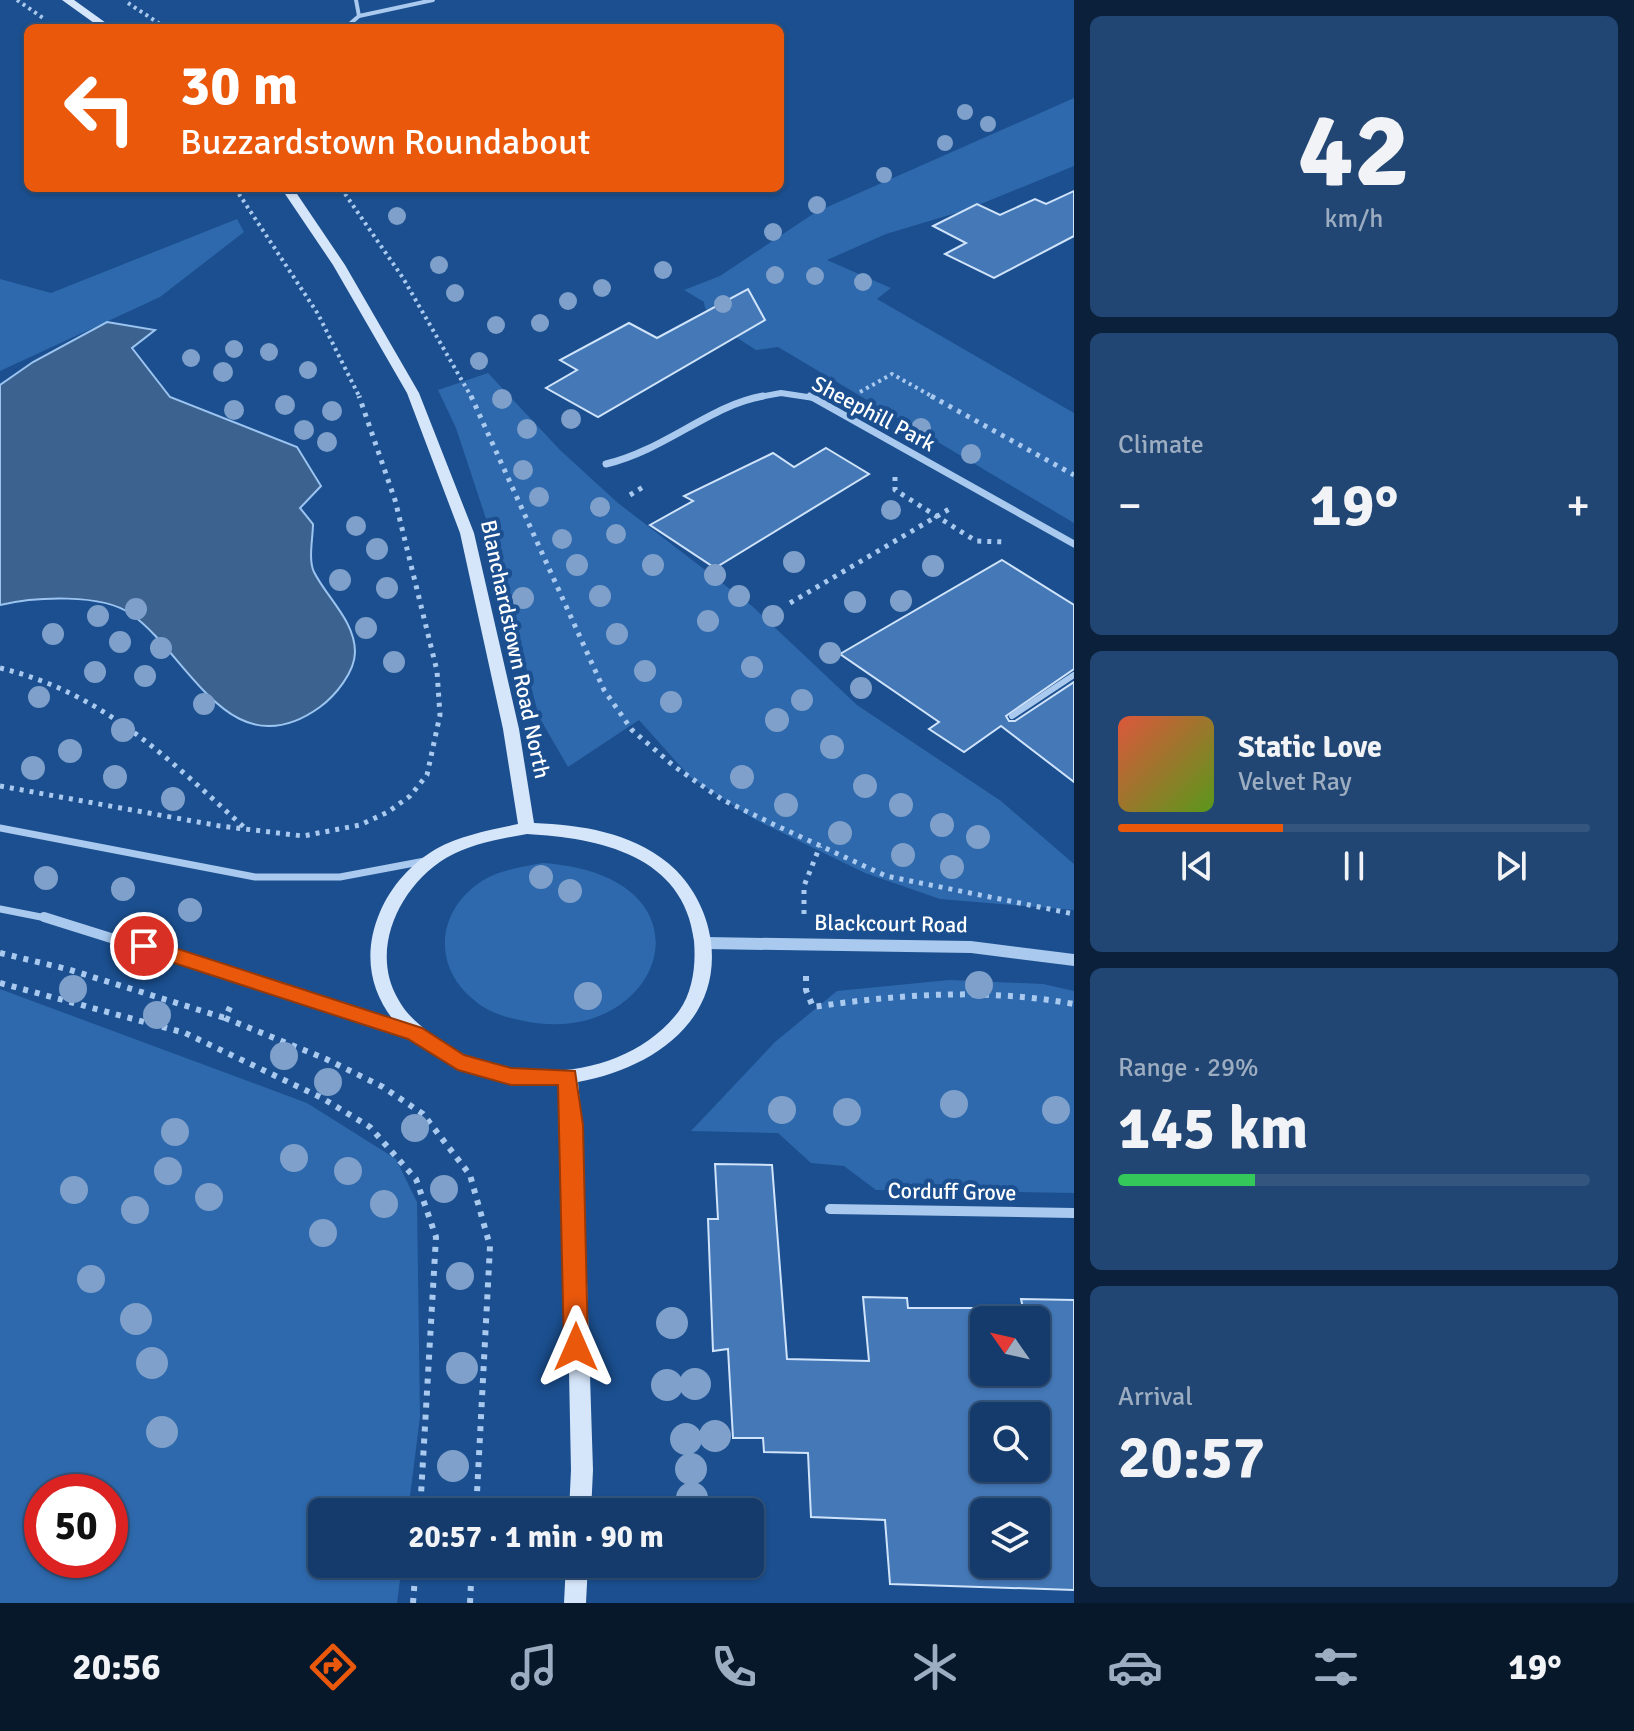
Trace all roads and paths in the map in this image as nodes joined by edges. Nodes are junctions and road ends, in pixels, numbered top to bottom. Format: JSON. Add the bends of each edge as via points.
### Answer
{"nodes":[{"id":1,"x":17,"y":0,"type":"edge"},
{"id":2,"x":67,"y":0,"type":"edge"},
{"id":3,"x":124,"y":0,"type":"edge"},
{"id":4,"x":356,"y":0,"type":"edge"},
{"id":5,"x":433,"y":0,"type":"edge"},
{"id":6,"x":359,"y":16,"type":"junction"},
{"id":7,"x":49,"y":22,"type":"dead end"},
{"id":8,"x":102,"y":24,"type":"edge"},
{"id":9,"x":160,"y":24,"type":"edge"},
{"id":10,"x":350,"y":24,"type":"edge"},
{"id":11,"x":238,"y":192,"type":"edge"},
{"id":12,"x":290,"y":192,"type":"edge"},
{"id":13,"x":344,"y":192,"type":"edge"},
{"id":14,"x":831,"y":408,"type":"junction"},
{"id":15,"x":606,"y":464,"type":"dead end"},
{"id":16,"x":895,"y":471,"type":"dead end"},
{"id":17,"x":1074,"y":475,"type":"edge"},
{"id":18,"x":655,"y":480,"type":"dead end"},
{"id":19,"x":980,"y":490,"type":"junction"},
{"id":20,"x":630,"y":495,"type":"dead end"},
{"id":21,"x":937,"y":516,"type":"junction"},
{"id":22,"x":1011,"y":543,"type":"dead end"},
{"id":23,"x":1074,"y":544,"type":"edge"},
{"id":24,"x":790,"y":603,"type":"dead end"},
{"id":25,"x":0,"y":668,"type":"edge"},
{"id":26,"x":1074,"y":675,"type":"edge"},
{"id":27,"x":1012,"y":716,"type":"dead end"},
{"id":28,"x":0,"y":786,"type":"edge"},
{"id":29,"x":0,"y":828,"type":"edge"},
{"id":30,"x":527,"y":828,"type":"junction"},
{"id":31,"x":246,"y":829,"type":"junction"},
{"id":32,"x":431,"y":860,"type":"junction"},
{"id":33,"x":0,"y":909,"type":"edge"},
{"id":34,"x":1074,"y":914,"type":"edge"},
{"id":35,"x":706,"y":943,"type":"junction"},
{"id":36,"x":0,"y":953,"type":"edge"},
{"id":37,"x":1074,"y":960,"type":"edge"},
{"id":38,"x":245,"y":978,"type":"junction"},
{"id":39,"x":0,"y":983,"type":"edge"},
{"id":40,"x":225,"y":1018,"type":"junction"},
{"id":41,"x":415,"y":1034,"type":"junction"},
{"id":42,"x":568,"y":1077,"type":"junction"},
{"id":43,"x":830,"y":1209,"type":"dead end"},
{"id":44,"x":1074,"y":1213,"type":"edge"},
{"id":45,"x":421,"y":1498,"type":"edge"},
{"id":46,"x":477,"y":1498,"type":"edge"},
{"id":47,"x":581,"y":1498,"type":"edge"},
{"id":48,"x":415,"y":1578,"type":"edge"},
{"id":49,"x":471,"y":1578,"type":"edge"},
{"id":50,"x":576,"y":1578,"type":"edge"},
{"id":51,"x":413,"y":1603,"type":"edge"},
{"id":52,"x":470,"y":1603,"type":"edge"},
{"id":53,"x":575,"y":1603,"type":"edge"}],
"edges":[{"from":1,"to":7,"type":"path"},
{"from":2,"to":8,"type":"main road"},
{"from":3,"to":9,"type":"path"},
{"from":4,"to":6,"type":"lane"},
{"from":5,"to":6,"type":"lane"},
{"from":6,"to":10,"type":"lane"},
{"from":11,"to":31,"type":"path","via":[[318,314],[365,410],[395,500],[437,671],[440,715],[427,775],[388,812],[360,825],[303,836]]},
{"from":12,"to":30,"type":"main road","name":"Blanchardstown Road North","via":[[413,393],[467,533],[511,729]]},
{"from":13,"to":34,"type":"path","via":[[465,383],[604,690],[632,730],[723,800],[886,876]]},
{"from":14,"to":15,"type":"street","name":"Sheephill Park","via":[[809,395],[769,392],[744,399],[650,454]]},
{"from":14,"to":17,"type":"path","via":[[892,374]]},
{"from":14,"to":19,"type":"street","name":"Sheephill Park"},
{"from":16,"to":21,"type":"path","via":[[895,490]]},
{"from":18,"to":20,"type":"path"},
{"from":19,"to":21,"type":"path"},
{"from":19,"to":23,"type":"street","name":"Sheephill Park"},
{"from":21,"to":22,"type":"path","via":[[976,541]]},
{"from":21,"to":24,"type":"path"},
{"from":25,"to":31,"type":"path","via":[[67,688],[110,713]]},
{"from":26,"to":27,"type":"lane"},
{"from":28,"to":31,"type":"path"},
{"from":29,"to":32,"type":"street","via":[[199,868],[276,877],[339,877]]},
{"from":30,"to":32,"type":"main road","via":[[476,838]]},
{"from":30,"to":35,"type":"main road","via":[[579,831],[629,846],[669,873],[696,908]]},
{"from":32,"to":41,"type":"main road","via":[[400,888],[381,923],[376,961],[388,1000]]},
{"from":33,"to":38,"type":"street","via":[[26,912]]},
{"from":35,"to":37,"type":"street","name":"Blackcourt Road","via":[[971,947]]},
{"from":35,"to":42,"type":"main road","via":[[699,993],[670,1032],[625,1062]]},
{"from":36,"to":40,"type":"path"},
{"from":38,"to":40,"type":"path"},
{"from":38,"to":41,"type":"street"},
{"from":39,"to":45,"type":"path","via":[[185,1033],[226,1052],[370,1127],[416,1179],[436,1237]]},
{"from":40,"to":46,"type":"path","via":[[383,1087],[423,1114],[470,1175],[490,1246]]},
{"from":41,"to":42,"type":"main road","via":[[458,1062],[511,1077]]},
{"from":42,"to":47,"type":"main road"},
{"from":43,"to":44,"type":"street","name":"Corduff Grove"},
{"from":48,"to":51,"type":"path"},
{"from":49,"to":52,"type":"path"},
{"from":50,"to":53,"type":"main road"}]}
